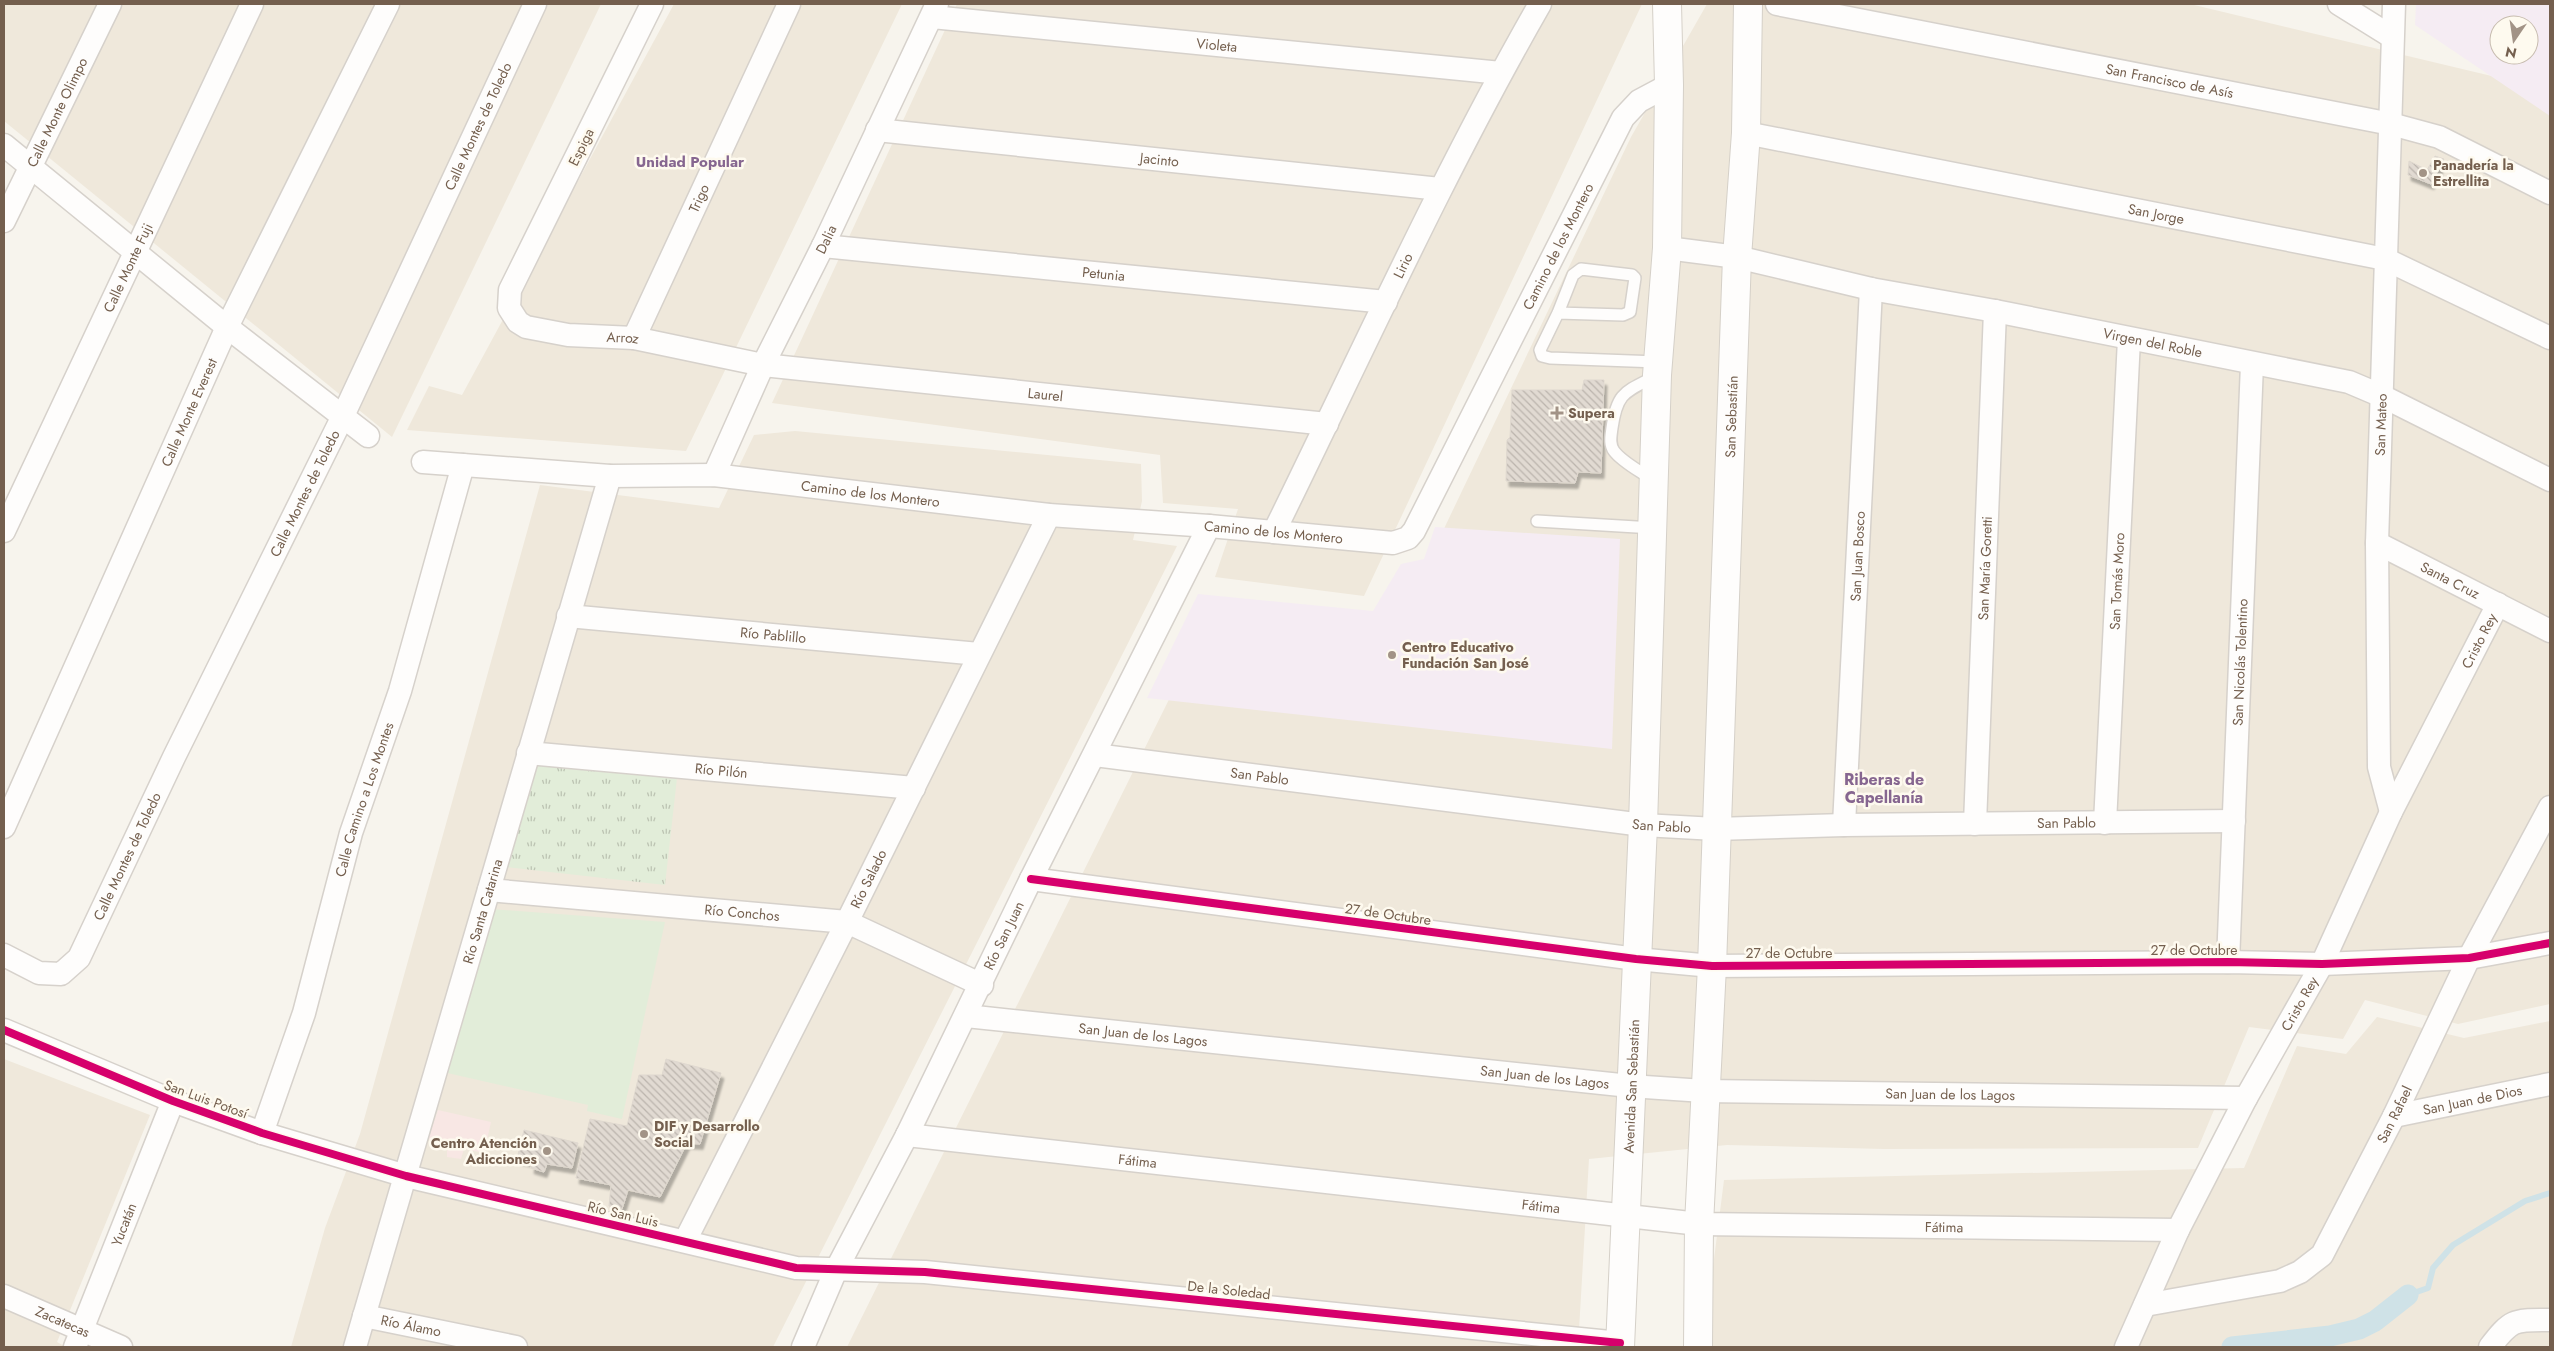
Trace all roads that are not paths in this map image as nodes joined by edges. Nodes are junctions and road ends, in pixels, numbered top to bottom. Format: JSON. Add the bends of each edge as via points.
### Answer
{"nodes":[{"id":1,"x":110,"y":4,"type":"edge"},
{"id":2,"x":252,"y":4,"type":"edge"},
{"id":3,"x":388,"y":4,"type":"edge"},
{"id":4,"x":535,"y":4,"type":"edge"},
{"id":5,"x":652,"y":4,"type":"edge"},
{"id":6,"x":789,"y":4,"type":"edge"},
{"id":7,"x":1540,"y":4,"type":"edge"},
{"id":8,"x":1666,"y":4,"type":"edge"},
{"id":9,"x":1748,"y":4,"type":"edge"},
{"id":10,"x":1777,"y":4,"type":"edge"},
{"id":11,"x":2339,"y":4,"type":"edge"},
{"id":12,"x":2394,"y":4,"type":"edge"},
{"id":13,"x":935,"y":10,"type":"edge"},
{"id":14,"x":2392,"y":37,"type":"junction"},
{"id":15,"x":1500,"y":72,"type":"junction"},
{"id":16,"x":1669,"y":85,"type":"junction"},
{"id":17,"x":2391,"y":124,"type":"junction"},
{"id":18,"x":877,"y":130,"type":"junction"},
{"id":19,"x":1746,"y":133,"type":"junction"},
{"id":20,"x":4,"y":144,"type":"edge"},
{"id":21,"x":29,"y":166,"type":"junction"},
{"id":22,"x":1440,"y":190,"type":"junction"},
{"id":23,"x":2550,"y":194,"type":"edge"},
{"id":24,"x":4,"y":221,"type":"edge"},
{"id":25,"x":823,"y":246,"type":"junction"},
{"id":26,"x":1666,"y":248,"type":"junction"},
{"id":27,"x":136,"y":253,"type":"junction"},
{"id":28,"x":1737,"y":257,"type":"junction"},
{"id":29,"x":2385,"y":259,"type":"junction"},
{"id":30,"x":1871,"y":289,"type":"junction"},
{"id":31,"x":510,"y":290,"type":"joint"},
{"id":32,"x":1386,"y":302,"type":"junction"},
{"id":33,"x":1995,"y":311,"type":"junction"},
{"id":34,"x":1558,"y":313,"type":"junction"},
{"id":35,"x":227,"y":327,"type":"junction"},
{"id":36,"x":634,"y":338,"type":"junction"},
{"id":37,"x":2550,"y":338,"type":"edge"},
{"id":38,"x":2129,"y":339,"type":"junction"},
{"id":39,"x":2252,"y":364,"type":"junction"},
{"id":40,"x":763,"y":365,"type":"junction"},
{"id":41,"x":1658,"y":369,"type":"junction"},
{"id":42,"x":2382,"y":396,"type":"junction"},
{"id":43,"x":342,"y":418,"type":"junction"},
{"id":44,"x":1327,"y":424,"type":"junction"},
{"id":45,"x":368,"y":436,"type":"dead end"},
{"id":46,"x":422,"y":462,"type":"dead end"},
{"id":47,"x":463,"y":465,"type":"junction"},
{"id":48,"x":714,"y":475,"type":"junction"},
{"id":49,"x":610,"y":476,"type":"junction"},
{"id":50,"x":2550,"y":480,"type":"edge"},
{"id":51,"x":1654,"y":482,"type":"junction"},
{"id":52,"x":1049,"y":515,"type":"junction"},
{"id":53,"x":1538,"y":521,"type":"dead end"},
{"id":54,"x":1209,"y":526,"type":"junction"},
{"id":55,"x":1653,"y":528,"type":"junction"},
{"id":56,"x":4,"y":531,"type":"edge"},
{"id":57,"x":1274,"y":532,"type":"junction"},
{"id":58,"x":2377,"y":543,"type":"junction"},
{"id":59,"x":2498,"y":604,"type":"junction"},
{"id":60,"x":568,"y":616,"type":"junction"},
{"id":61,"x":2550,"y":631,"type":"edge"},
{"id":62,"x":979,"y":654,"type":"junction"},
{"id":63,"x":528,"y":753,"type":"junction"},
{"id":64,"x":1095,"y":755,"type":"junction"},
{"id":65,"x":914,"y":788,"type":"junction"},
{"id":66,"x":2550,"y":807,"type":"edge"},
{"id":67,"x":2391,"y":812,"type":"junction"},
{"id":68,"x":2234,"y":822,"type":"junction"},
{"id":69,"x":2106,"y":823,"type":"junction"},
{"id":70,"x":1975,"y":824,"type":"junction"},
{"id":71,"x":1643,"y":825,"type":"junction"},
{"id":72,"x":1844,"y":825,"type":"junction"},
{"id":73,"x":4,"y":827,"type":"edge"},
{"id":74,"x":1716,"y":829,"type":"junction"},
{"id":75,"x":1031,"y":879,"type":"junction"},
{"id":76,"x":489,"y":890,"type":"junction"},
{"id":77,"x":847,"y":922,"type":"junction"},
{"id":78,"x":2550,"y":943,"type":"edge"},
{"id":79,"x":4,"y":956,"type":"edge"},
{"id":80,"x":2469,"y":958,"type":"junction"},
{"id":81,"x":1636,"y":959,"type":"junction"},
{"id":82,"x":2228,"y":962,"type":"junction"},
{"id":83,"x":2322,"y":964,"type":"junction"},
{"id":84,"x":1712,"y":966,"type":"junction"},
{"id":85,"x":982,"y":985,"type":"junction"},
{"id":86,"x":966,"y":1016,"type":"junction"},
{"id":87,"x":4,"y":1030,"type":"edge"},
{"id":88,"x":2550,"y":1084,"type":"edge"},
{"id":89,"x":1630,"y":1086,"type":"junction"},
{"id":90,"x":1704,"y":1091,"type":"junction"},
{"id":91,"x":2246,"y":1098,"type":"junction"},
{"id":92,"x":173,"y":1101,"type":"junction"},
{"id":93,"x":2394,"y":1116,"type":"junction"},
{"id":94,"x":262,"y":1133,"type":"junction"},
{"id":95,"x":907,"y":1135,"type":"junction"},
{"id":96,"x":406,"y":1176,"type":"junction"},
{"id":97,"x":1626,"y":1216,"type":"junction"},
{"id":98,"x":1699,"y":1224,"type":"junction"},
{"id":99,"x":2178,"y":1230,"type":"junction"},
{"id":100,"x":685,"y":1241,"type":"junction"},
{"id":101,"x":836,"y":1270,"type":"junction"},
{"id":102,"x":4,"y":1296,"type":"edge"},
{"id":103,"x":2145,"y":1305,"type":"junction"},
{"id":104,"x":364,"y":1316,"type":"junction"},
{"id":105,"x":2550,"y":1320,"type":"edge"},
{"id":106,"x":79,"y":1338,"type":"edge"},
{"id":107,"x":1620,"y":1345,"type":"edge"},
{"id":108,"x":121,"y":1347,"type":"edge"},
{"id":109,"x":355,"y":1347,"type":"edge"},
{"id":110,"x":516,"y":1347,"type":"edge"},
{"id":111,"x":803,"y":1347,"type":"edge"},
{"id":112,"x":1698,"y":1347,"type":"edge"},
{"id":113,"x":2126,"y":1347,"type":"edge"},
{"id":114,"x":2490,"y":1347,"type":"edge"}],
"edges":[{"from":1,"to":21,"type":"street","name":"Calle Monte Olimpo"},
{"from":2,"to":27,"type":"street","name":"Calle Monte Fuji"},
{"from":3,"to":35,"type":"street","name":"Calle Monte Everest"},
{"from":4,"to":43,"type":"street","name":"Calle Montes de Toledo"},
{"from":5,"to":31,"type":"street","name":"Espiga"},
{"from":6,"to":36,"type":"street","name":"Trigo"},
{"from":7,"to":15,"type":"street","name":"Lirio"},
{"from":8,"to":16,"type":"main road"},
{"from":9,"to":19,"type":"main road","name":"San Sebastián"},
{"from":10,"to":17,"type":"street","name":"San Francisco de Asís"},
{"from":11,"to":14,"type":"street"},
{"from":12,"to":14,"type":"street","name":"San Mateo"},
{"from":13,"to":15,"type":"street","name":"Violeta"},
{"from":13,"to":18,"type":"street","name":"Dalia"},
{"from":14,"to":17,"type":"street","name":"San Mateo"},
{"from":15,"to":22,"type":"street","name":"Lirio"},
{"from":16,"to":26,"type":"main road"},
{"from":16,"to":57,"type":"street","name":"Camino de los Montero","via":[[1639,101],[1623,118],[1408,538],[1393,544]]},
{"from":17,"to":23,"type":"street","name":"San Francisco de Asís","via":[[2439,137]]},
{"from":17,"to":29,"type":"street","name":"San Mateo"},
{"from":18,"to":22,"type":"street","name":"Jacinto"},
{"from":18,"to":25,"type":"street","name":"Dalia"},
{"from":19,"to":28,"type":"main road","name":"San Sebastián"},
{"from":19,"to":29,"type":"street","name":"San Jorge"},
{"from":20,"to":21,"type":"street"},
{"from":21,"to":24,"type":"street","name":"Calle Monte Olimpo"},
{"from":21,"to":27,"type":"street"},
{"from":22,"to":32,"type":"street","name":"Lirio"},
{"from":25,"to":32,"type":"street","name":"Petunia"},
{"from":25,"to":40,"type":"street","name":"Dalia"},
{"from":26,"to":28,"type":"street","name":"Virgen del Roble"},
{"from":26,"to":41,"type":"main road"},
{"from":27,"to":35,"type":"street"},
{"from":27,"to":56,"type":"street","name":"Calle Monte Fuji"},
{"from":28,"to":30,"type":"street","name":"Virgen del Roble"},
{"from":28,"to":74,"type":"main road","name":"San Sebastián"},
{"from":29,"to":37,"type":"street","name":"San Jorge"},
{"from":29,"to":42,"type":"street","name":"San Mateo"},
{"from":30,"to":33,"type":"street","name":"Virgen del Roble"},
{"from":30,"to":72,"type":"street","name":"San Juan Bosco"},
{"from":31,"to":36,"type":"street","name":"Arroz","via":[[509,308],[518,322],[526,326],[568,335]]},
{"from":32,"to":44,"type":"street","name":"Lirio"},
{"from":33,"to":38,"type":"street","name":"Virgen del Roble"},
{"from":33,"to":70,"type":"street","name":"San María Goretti"},
{"from":34,"to":34,"type":"lane","via":[[1623,315],[1630,312],[1635,278],[1581,269],[1573,275]]},
{"from":34,"to":41,"type":"lane","via":[[1540,350],[1542,356]]},
{"from":35,"to":43,"type":"street"},
{"from":35,"to":73,"type":"street","name":"Calle Monte Everest"},
{"from":36,"to":40,"type":"street","name":"Arroz"},
{"from":38,"to":39,"type":"street","name":"Virgen del Roble"},
{"from":38,"to":69,"type":"street","name":"San Tomás Moro"},
{"from":39,"to":42,"type":"street","name":"Virgen del Roble","via":[[2349,382]]},
{"from":39,"to":68,"type":"street","name":"San Nicolás Tolentino"},
{"from":40,"to":44,"type":"street","name":"Laurel"},
{"from":40,"to":48,"type":"street","name":"Dalia"},
{"from":41,"to":51,"type":"main road"},
{"from":41,"to":51,"type":"lane","via":[[1619,399],[1611,442],[1618,455]]},
{"from":42,"to":50,"type":"street","name":"Virgen del Roble"},
{"from":42,"to":58,"type":"street","name":"San Mateo"},
{"from":43,"to":45,"type":"street"},
{"from":43,"to":79,"type":"street","name":"Calle Montes de Toledo","via":[[174,757],[79,958],[61,974],[39,973]]},
{"from":44,"to":57,"type":"street","name":"Lirio"},
{"from":46,"to":47,"type":"street","name":"Camino de los Montero"},
{"from":47,"to":49,"type":"street","name":"Camino de los Montero"},
{"from":47,"to":94,"type":"street","name":"Calle Camino a Los Montes","via":[[400,692],[351,833],[304,1013]]},
{"from":48,"to":49,"type":"street","name":"Camino de los Montero"},
{"from":48,"to":52,"type":"street","name":"Camino de los Montero"},
{"from":49,"to":60,"type":"street","name":"Río Santa Catarina"},
{"from":51,"to":55,"type":"main road"},
{"from":52,"to":54,"type":"street","name":"Camino de los Montero"},
{"from":52,"to":62,"type":"street","name":"Río Salado"},
{"from":53,"to":55,"type":"lane"},
{"from":54,"to":57,"type":"street","name":"Camino de los Montero"},
{"from":54,"to":64,"type":"street","name":"Río San Juan"},
{"from":55,"to":71,"type":"main road"},
{"from":58,"to":59,"type":"street","name":"Santa Cruz"},
{"from":58,"to":67,"type":"street","name":"San Mateo","via":[[2379,767]]},
{"from":59,"to":61,"type":"street","name":"Santa Cruz"},
{"from":59,"to":67,"type":"street","name":"Cristo Rey"},
{"from":60,"to":62,"type":"street","name":"Río Pablillo"},
{"from":60,"to":63,"type":"street","name":"Río Santa Catarina"},
{"from":62,"to":65,"type":"street","name":"Río Salado"},
{"from":63,"to":65,"type":"street","name":"Río Pilón"},
{"from":63,"to":76,"type":"street","name":"Río Santa Catarina"},
{"from":64,"to":71,"type":"street","name":"San Pablo"},
{"from":64,"to":75,"type":"street","name":"Río San Juan"},
{"from":65,"to":77,"type":"street","name":"Río Salado"},
{"from":66,"to":80,"type":"street","name":"San Rafael"},
{"from":67,"to":83,"type":"street","name":"Cristo Rey"},
{"from":68,"to":69,"type":"street","name":"San Pablo"},
{"from":68,"to":82,"type":"street","name":"San Nicolás Tolentino"},
{"from":69,"to":70,"type":"street","name":"San Pablo"},
{"from":70,"to":72,"type":"street","name":"San Pablo"},
{"from":71,"to":74,"type":"street","name":"San Pablo"},
{"from":71,"to":81,"type":"main road","name":"Avenida San Sebastián"},
{"from":72,"to":74,"type":"street","name":"San Pablo"},
{"from":74,"to":84,"type":"main road"},
{"from":75,"to":81,"type":"street","name":"27 de Octubre"},
{"from":75,"to":85,"type":"street","name":"Río San Juan"},
{"from":76,"to":77,"type":"street","name":"Río Conchos"},
{"from":76,"to":96,"type":"street","name":"Río Santa Catarina"},
{"from":77,"to":85,"type":"street","name":"Río Conchos"},
{"from":77,"to":100,"type":"street","name":"Río Salado"},
{"from":78,"to":80,"type":"street","name":"27 de Octubre"},
{"from":80,"to":83,"type":"street","name":"27 de Octubre"},
{"from":80,"to":93,"type":"street","name":"San Rafael"},
{"from":81,"to":84,"type":"street","name":"27 de Octubre"},
{"from":81,"to":89,"type":"main road","name":"Avenida San Sebastián"},
{"from":82,"to":83,"type":"street","name":"27 de Octubre"},
{"from":82,"to":84,"type":"street","name":"27 de Octubre"},
{"from":83,"to":91,"type":"street","name":"Cristo Rey"},
{"from":84,"to":90,"type":"main road"},
{"from":85,"to":86,"type":"street","name":"Río San Juan"},
{"from":86,"to":89,"type":"street","name":"San Juan de los Lagos"},
{"from":86,"to":95,"type":"street","name":"Río San Juan"},
{"from":87,"to":92,"type":"street","name":"San Luis Potosí"},
{"from":88,"to":93,"type":"street","name":"San Juan de Dios"},
{"from":89,"to":90,"type":"street","name":"San Juan de los Lagos"},
{"from":89,"to":97,"type":"main road","name":"Avenida San Sebastián"},
{"from":90,"to":91,"type":"street","name":"San Juan de los Lagos"},
{"from":90,"to":98,"type":"main road"},
{"from":91,"to":99,"type":"street","name":"Cristo Rey"},
{"from":92,"to":94,"type":"street","name":"San Luis Potosí"},
{"from":92,"to":106,"type":"street","name":"Yucatán"},
{"from":93,"to":103,"type":"street","name":"San Rafael","via":[[2322,1255],[2300,1272],[2280,1281]]},
{"from":94,"to":96,"type":"street","name":"San Luis Potosí"},
{"from":95,"to":97,"type":"street","name":"Fátima"},
{"from":95,"to":101,"type":"street","name":"Río San Juan"},
{"from":96,"to":100,"type":"street","name":"Río San Luis"},
{"from":96,"to":104,"type":"street","name":"Río Santa Catarina"},
{"from":97,"to":98,"type":"street","name":"Fátima"},
{"from":97,"to":107,"type":"main road","name":"Avenida San Sebastián"},
{"from":98,"to":99,"type":"street","name":"Fátima"},
{"from":98,"to":112,"type":"main road"},
{"from":99,"to":103,"type":"street","name":"Cristo Rey"},
{"from":100,"to":101,"type":"street","name":"Río San Luis","via":[[796,1268]]},
{"from":101,"to":107,"type":"street","name":"De la Soledad","via":[[925,1272]]},
{"from":101,"to":111,"type":"street","name":"Río San Juan"},
{"from":102,"to":106,"type":"street","name":"Zacatecas"},
{"from":103,"to":113,"type":"street","name":"Cristo Rey"},
{"from":104,"to":109,"type":"street","name":"Río Santa Catarina"},
{"from":104,"to":110,"type":"street","name":"Río Álamo"},
{"from":105,"to":114,"type":"street","via":[[2514,1321]]},
{"from":106,"to":108,"type":"street","name":"Zacatecas"}]}
